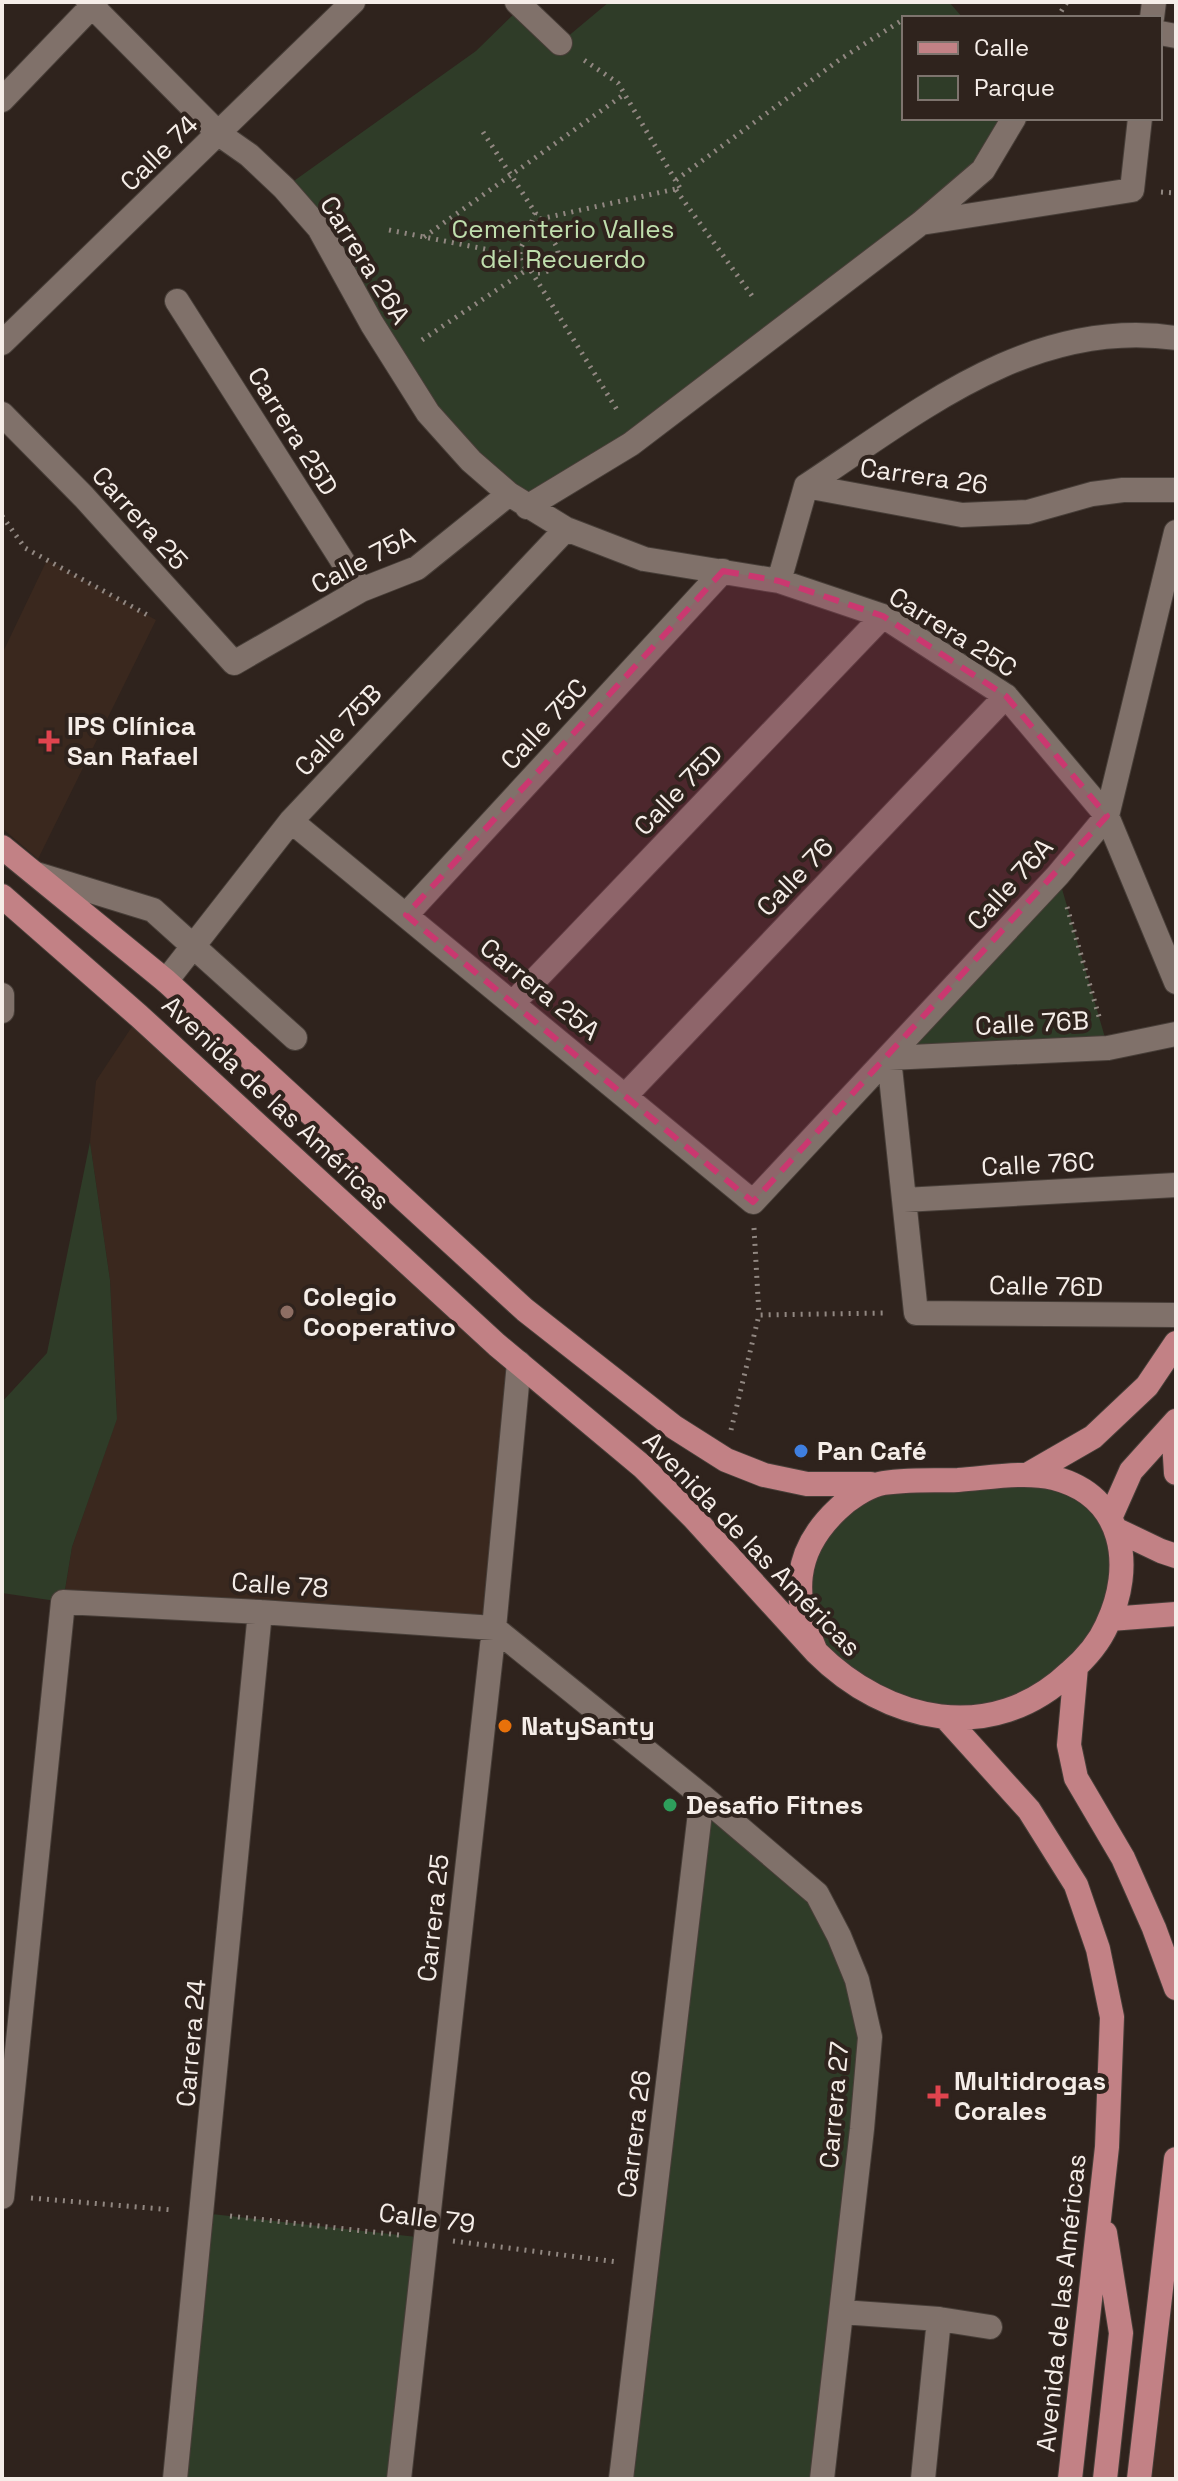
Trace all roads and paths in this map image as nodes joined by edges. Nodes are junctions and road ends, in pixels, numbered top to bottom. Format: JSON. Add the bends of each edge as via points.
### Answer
{"nodes":[{"id":1,"x":353,"y":2,"type":"edge"},
{"id":2,"x":517,"y":2,"type":"edge"},
{"id":3,"x":92,"y":3,"type":"edge"},
{"id":4,"x":902,"y":20,"type":"edge"},
{"id":5,"x":560,"y":43,"type":"joint"},
{"id":6,"x":626,"y":93,"type":"junction"},
{"id":7,"x":2,"y":100,"type":"edge"},
{"id":8,"x":1013,"y":120,"type":"edge"},
{"id":9,"x":1140,"y":120,"type":"edge"},
{"id":10,"x":483,"y":132,"type":"dead end"},
{"id":11,"x":219,"y":134,"type":"junction"},
{"id":12,"x":511,"y":175,"type":"junction"},
{"id":13,"x":676,"y":180,"type":"junction"},
{"id":14,"x":676,"y":190,"type":"junction"},
{"id":15,"x":536,"y":212,"type":"junction"},
{"id":16,"x":540,"y":219,"type":"junction"},
{"id":17,"x":921,"y":223,"type":"junction"},
{"id":18,"x":389,"y":230,"type":"dead end"},
{"id":19,"x":424,"y":237,"type":"junction"},
{"id":20,"x":553,"y":240,"type":"junction"},
{"id":21,"x":525,"y":241,"type":"junction"},
{"id":22,"x":520,"y":256,"type":"junction"},
{"id":23,"x":530,"y":270,"type":"junction"},
{"id":24,"x":755,"y":300,"type":"dead end"},
{"id":25,"x":177,"y":301,"type":"dead end"},
{"id":26,"x":1176,"y":338,"type":"edge"},
{"id":27,"x":422,"y":340,"type":"dead end"},
{"id":28,"x":2,"y":343,"type":"edge"},
{"id":29,"x":619,"y":413,"type":"dead end"},
{"id":30,"x":2,"y":414,"type":"edge"},
{"id":31,"x":806,"y":486,"type":"junction"},
{"id":32,"x":1176,"y":490,"type":"edge"},
{"id":33,"x":518,"y":500,"type":"junction"},
{"id":34,"x":2,"y":516,"type":"edge"},
{"id":35,"x":566,"y":529,"type":"junction"},
{"id":36,"x":1176,"y":532,"type":"edge"},
{"id":37,"x":723,"y":571,"type":"junction"},
{"id":38,"x":779,"y":581,"type":"junction"},
{"id":39,"x":361,"y":590,"type":"junction"},
{"id":40,"x":883,"y":616,"type":"junction"},
{"id":41,"x":156,"y":620,"type":"dead end"},
{"id":42,"x":234,"y":663,"type":"joint"},
{"id":43,"x":1006,"y":696,"type":"junction"},
{"id":44,"x":1107,"y":816,"type":"junction"},
{"id":45,"x":291,"y":821,"type":"junction"},
{"id":46,"x":2,"y":847,"type":"edge"},
{"id":47,"x":31,"y":872,"type":"junction"},
{"id":48,"x":1058,"y":875,"type":"junction"},
{"id":49,"x":2,"y":896,"type":"edge"},
{"id":50,"x":406,"y":915,"type":"junction"},
{"id":51,"x":193,"y":946,"type":"junction"},
{"id":52,"x":166,"y":981,"type":"junction"},
{"id":53,"x":1176,"y":982,"type":"edge"},
{"id":54,"x":2,"y":995,"type":"edge"},
{"id":55,"x":513,"y":1003,"type":"junction"},
{"id":56,"x":2,"y":1011,"type":"edge"},
{"id":57,"x":1176,"y":1034,"type":"edge"},
{"id":58,"x":295,"y":1038,"type":"dead end"},
{"id":59,"x":1108,"y":1048,"type":"junction"},
{"id":60,"x":889,"y":1058,"type":"junction"},
{"id":61,"x":625,"y":1096,"type":"junction"},
{"id":62,"x":1176,"y":1185,"type":"edge"},
{"id":63,"x":904,"y":1200,"type":"junction"},
{"id":64,"x":753,"y":1202,"type":"junction"},
{"id":65,"x":916,"y":1313,"type":"junction"},
{"id":66,"x":759,"y":1315,"type":"junction"},
{"id":67,"x":1176,"y":1315,"type":"edge"},
{"id":68,"x":1176,"y":1343,"type":"edge"},
{"id":69,"x":519,"y":1363,"type":"junction"},
{"id":70,"x":1176,"y":1421,"type":"edge"},
{"id":71,"x":1176,"y":1433,"type":"edge"},
{"id":72,"x":726,"y":1460,"type":"junction"},
{"id":73,"x":1176,"y":1473,"type":"edge"},
{"id":74,"x":1027,"y":1475,"type":"junction"},
{"id":75,"x":878,"y":1485,"type":"junction"},
{"id":76,"x":1114,"y":1523,"type":"junction"},
{"id":77,"x":1176,"y":1556,"type":"edge"},
{"id":78,"x":260,"y":1612,"type":"junction"},
{"id":79,"x":1176,"y":1614,"type":"edge"},
{"id":80,"x":1110,"y":1619,"type":"junction"},
{"id":81,"x":494,"y":1628,"type":"junction"},
{"id":82,"x":816,"y":1652,"type":"junction"},
{"id":83,"x":1076,"y":1667,"type":"junction"},
{"id":84,"x":945,"y":1717,"type":"junction"},
{"id":85,"x":702,"y":1796,"type":"junction"},
{"id":86,"x":1176,"y":1988,"type":"edge"},
{"id":87,"x":1176,"y":2159,"type":"edge"},
{"id":88,"x":2,"y":2196,"type":"edge"},
{"id":89,"x":1101,"y":2203,"type":"junction"},
{"id":90,"x":1173,"y":2208,"type":"edge"},
{"id":91,"x":203,"y":2213,"type":"junction"},
{"id":92,"x":426,"y":2238,"type":"junction"},
{"id":93,"x":646,"y":2266,"type":"junction"},
{"id":94,"x":842,"y":2312,"type":"junction"},
{"id":95,"x":939,"y":2319,"type":"junction"},
{"id":96,"x":990,"y":2327,"type":"dead end"},
{"id":97,"x":175,"y":2479,"type":"edge"},
{"id":98,"x":399,"y":2479,"type":"edge"},
{"id":99,"x":621,"y":2479,"type":"edge"},
{"id":100,"x":822,"y":2479,"type":"edge"},
{"id":101,"x":923,"y":2479,"type":"edge"},
{"id":102,"x":1070,"y":2479,"type":"edge"},
{"id":103,"x":1105,"y":2479,"type":"edge"},
{"id":104,"x":1139,"y":2479,"type":"edge"}],
"edges":[{"from":1,"to":11,"type":"street","name":"Calle 74"},
{"from":2,"to":5,"type":"street"},
{"from":3,"to":7,"type":"street"},
{"from":3,"to":11,"type":"street","name":"Carrera 26A"},
{"from":4,"to":13,"type":"path"},
{"from":5,"to":6,"type":"path"},
{"from":6,"to":12,"type":"path"},
{"from":6,"to":13,"type":"path"},
{"from":8,"to":17,"type":"street","name":"Calle 75A","via":[[983,170]]},
{"from":9,"to":17,"type":"street","via":[[1132,190]]},
{"from":10,"to":12,"type":"path"},
{"from":11,"to":28,"type":"street","name":"Calle 74"},
{"from":11,"to":33,"type":"street","name":"Carrera 26A","via":[[267,172],[319,228],[428,413],[471,461]]},
{"from":12,"to":15,"type":"path"},
{"from":12,"to":19,"type":"path"},
{"from":13,"to":14,"type":"path"},
{"from":14,"to":16,"type":"path"},
{"from":14,"to":24,"type":"path"},
{"from":15,"to":16,"type":"path"},
{"from":15,"to":21,"type":"path"},
{"from":16,"to":20,"type":"path"},
{"from":17,"to":33,"type":"street","name":"Calle 75A","via":[[631,444]]},
{"from":18,"to":19,"type":"path"},
{"from":19,"to":22,"type":"path"},
{"from":20,"to":21,"type":"path","via":[[535,235]]},
{"from":20,"to":23,"type":"path","via":[[558,253],[554,265],[544,272]]},
{"from":21,"to":22,"type":"path"},
{"from":22,"to":23,"type":"path"},
{"from":23,"to":27,"type":"path"},
{"from":23,"to":29,"type":"path"},
{"from":25,"to":39,"type":"street","name":"Carrera 25D"},
{"from":26,"to":31,"type":"street","via":[[1089,339],[1020,356],[957,385]]},
{"from":30,"to":42,"type":"street","name":"Carrera 25"},
{"from":31,"to":32,"type":"street","name":"Carrera 26","via":[[962,515],[1028,512],[1123,490]]},
{"from":31,"to":38,"type":"street"},
{"from":33,"to":35,"type":"street","name":"Carrera 25C"},
{"from":33,"to":39,"type":"street","name":"Calle 75A","via":[[417,568]]},
{"from":34,"to":41,"type":"path","via":[[25,548]]},
{"from":35,"to":37,"type":"street","name":"Carrera 25C","via":[[644,559]]},
{"from":35,"to":45,"type":"street","name":"Calle 75B"},
{"from":36,"to":44,"type":"street","name":"Calle 76A"},
{"from":37,"to":38,"type":"street","name":"Carrera 25C"},
{"from":37,"to":50,"type":"street","name":"Calle 75C"},
{"from":38,"to":40,"type":"street","name":"Carrera 25C"},
{"from":39,"to":42,"type":"street","name":"Calle 75A"},
{"from":40,"to":43,"type":"street","name":"Carrera 25C"},
{"from":40,"to":55,"type":"street","name":"Calle 75D"},
{"from":43,"to":44,"type":"street","name":"Carrera 25C"},
{"from":43,"to":61,"type":"street","name":"Calle 76"},
{"from":44,"to":48,"type":"street","name":"Calle 76A"},
{"from":44,"to":53,"type":"street","name":"Carrera 25C"},
{"from":45,"to":50,"type":"street","name":"Carrera 25A"},
{"from":45,"to":51,"type":"street","name":"Calle 75B"},
{"from":46,"to":47,"type":"main road","name":"Avenida de las Américas"},
{"from":47,"to":51,"type":"street","via":[[153,910]]},
{"from":47,"to":52,"type":"main road","name":"Avenida de las Américas"},
{"from":48,"to":59,"type":"path"},
{"from":48,"to":60,"type":"street","name":"Calle 76A"},
{"from":49,"to":69,"type":"main road","name":"Avenida de las Américas"},
{"from":50,"to":55,"type":"street","name":"Carrera 25A"},
{"from":51,"to":52,"type":"street","name":"Calle 75B"},
{"from":51,"to":58,"type":"street"},
{"from":52,"to":72,"type":"main road","name":"Avenida de las Américas","via":[[525,1310],[674,1427]]},
{"from":54,"to":56,"type":"street"},
{"from":55,"to":61,"type":"street","name":"Carrera 25A"},
{"from":57,"to":59,"type":"street","name":"Calle 76B"},
{"from":59,"to":60,"type":"street","name":"Calle 76B"},
{"from":60,"to":63,"type":"street"},
{"from":60,"to":64,"type":"street","name":"Calle 76A"},
{"from":61,"to":64,"type":"street","name":"Carrera 25A"},
{"from":62,"to":63,"type":"street","name":"Calle 76C"},
{"from":63,"to":65,"type":"street"},
{"from":64,"to":66,"type":"path"},
{"from":65,"to":66,"type":"path"},
{"from":65,"to":67,"type":"street","name":"Calle 76D"},
{"from":66,"to":72,"type":"path"},
{"from":68,"to":74,"type":"main road","via":[[1147,1386],[1093,1437]]},
{"from":69,"to":81,"type":"street","name":"Carrera 25"},
{"from":69,"to":82,"type":"main road","name":"Avenida de las Américas","via":[[643,1467]]},
{"from":70,"to":76,"type":"main road","via":[[1131,1471]]},
{"from":71,"to":73,"type":"main road"},
{"from":72,"to":75,"type":"main road","name":"Avenida de las Américas","via":[[807,1484]]},
{"from":74,"to":75,"type":"main road","name":"Avenida de las Américas"},
{"from":74,"to":76,"type":"main road","via":[[1055,1478],[1080,1490]]},
{"from":75,"to":82,"type":"main road","via":[[847,1500],[822,1524],[806,1553],[799,1587],[803,1621]]},
{"from":76,"to":77,"type":"main road"},
{"from":76,"to":80,"type":"main road","via":[[1122,1573]]},
{"from":78,"to":81,"type":"street","name":"Calle 78"},
{"from":78,"to":88,"type":"street","name":"Calle 78","via":[[63,1602]]},
{"from":78,"to":91,"type":"street","name":"Carrera 24"},
{"from":79,"to":80,"type":"main road"},
{"from":80,"to":83,"type":"main road"},
{"from":81,"to":85,"type":"street","name":"Carrera 27"},
{"from":81,"to":92,"type":"street","name":"Carrera 25"},
{"from":82,"to":84,"type":"main road","name":"Avenida de las Américas","via":[[880,1700]]},
{"from":83,"to":84,"type":"main road","via":[[1029,1702],[974,1717]]},
{"from":83,"to":86,"type":"main road","via":[[1069,1745],[1076,1778],[1123,1858]]},
{"from":84,"to":89,"type":"main road","name":"Avenida de las Américas","via":[[1029,1810],[1076,1885],[1098,1949],[1112,2017]]},
{"from":85,"to":93,"type":"street","name":"Carrera 26"},
{"from":85,"to":94,"type":"street","name":"Carrera 27","via":[[817,1894],[860,1986],[870,2037]]},
{"from":87,"to":90,"type":"main road"},
{"from":88,"to":91,"type":"path","name":"Calle 79"},
{"from":89,"to":102,"type":"main road","name":"Avenida de las Américas"},
{"from":89,"to":103,"type":"main road","via":[[1121,2333]]},
{"from":90,"to":104,"type":"main road"},
{"from":91,"to":92,"type":"path","name":"Calle 79"},
{"from":91,"to":97,"type":"street","name":"Carrera 24"},
{"from":92,"to":93,"type":"path","name":"Calle 79"},
{"from":92,"to":98,"type":"street","name":"Carrera 25"},
{"from":93,"to":99,"type":"street","name":"Carrera 26"},
{"from":94,"to":95,"type":"street"},
{"from":94,"to":100,"type":"street","name":"Carrera 27"},
{"from":95,"to":96,"type":"street"},
{"from":95,"to":101,"type":"street"}]}
